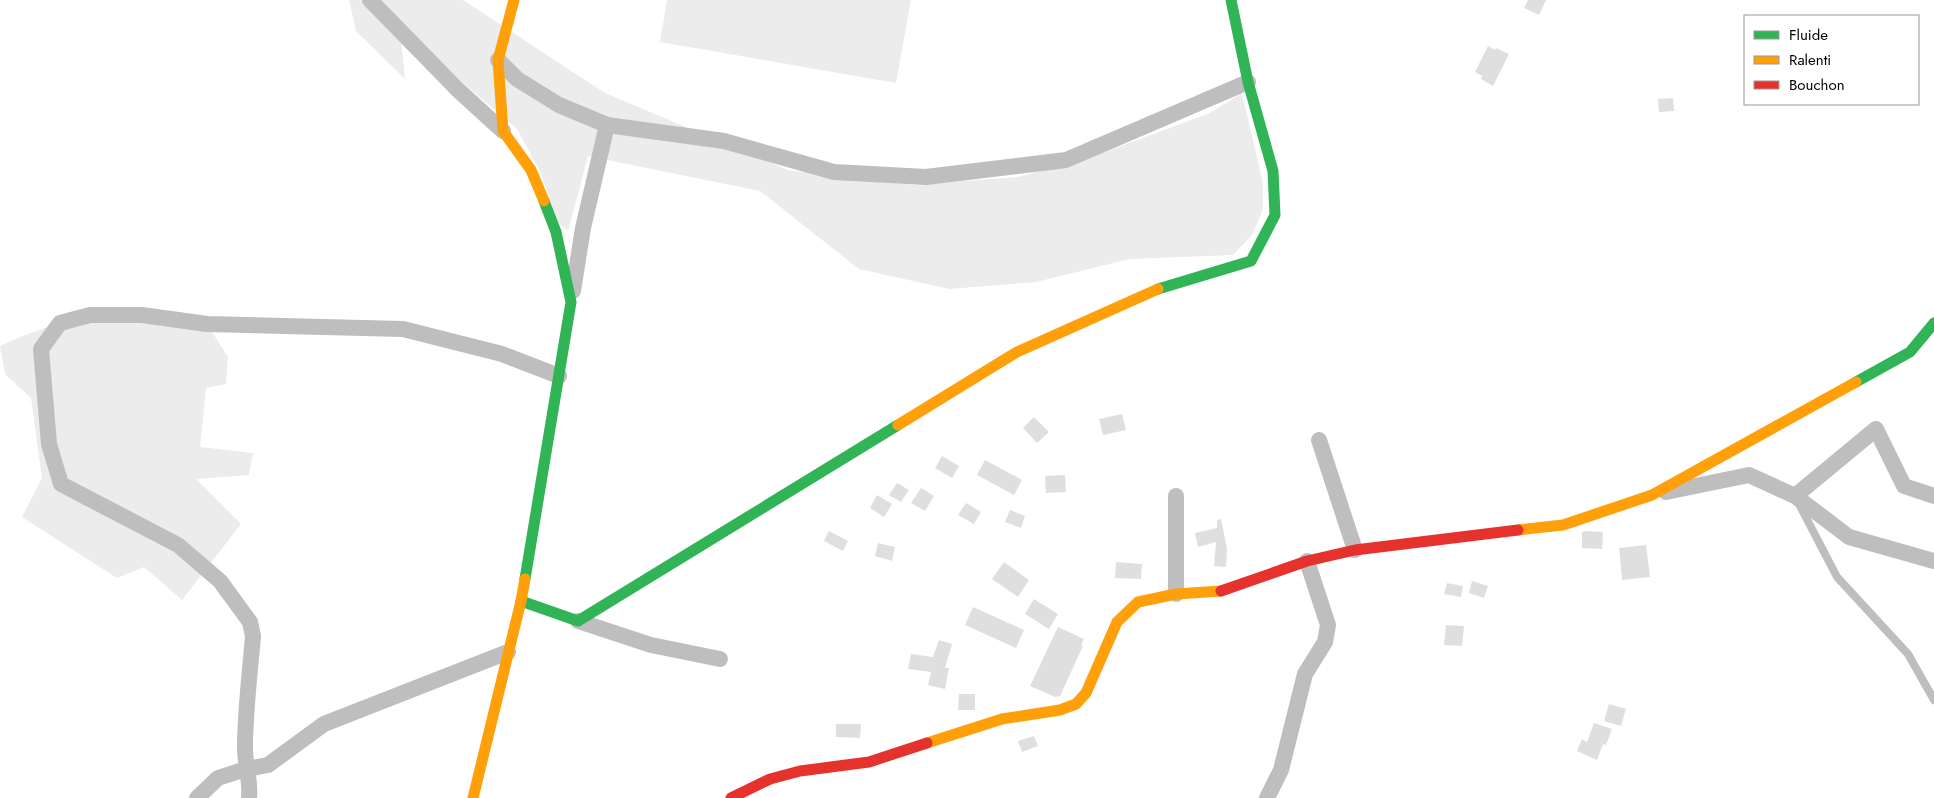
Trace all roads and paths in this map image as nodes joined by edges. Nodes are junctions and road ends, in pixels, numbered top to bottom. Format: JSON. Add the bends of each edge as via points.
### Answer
{"nodes":[{"id":1,"x":370,"y":0,"type":"edge"},
{"id":2,"x":514,"y":0,"type":"edge"},
{"id":3,"x":1231,"y":0,"type":"edge"},
{"id":4,"x":498,"y":60,"type":"junction"},
{"id":5,"x":1248,"y":82,"type":"junction"},
{"id":6,"x":607,"y":125,"type":"junction"},
{"id":7,"x":503,"y":131,"type":"junction"},
{"id":8,"x":571,"y":302,"type":"junction"},
{"id":9,"x":1934,"y":323,"type":"edge"},
{"id":10,"x":559,"y":376,"type":"junction"},
{"id":11,"x":1319,"y":440,"type":"dead end"},
{"id":12,"x":1176,"y":496,"type":"dead end"},
{"id":13,"x":1652,"y":496,"type":"junction"},
{"id":14,"x":1795,"y":496,"type":"junction"},
{"id":15,"x":1934,"y":496,"type":"edge"},
{"id":16,"x":1355,"y":550,"type":"junction"},
{"id":17,"x":1934,"y":560,"type":"edge"},
{"id":18,"x":1307,"y":561,"type":"junction"},
{"id":19,"x":1176,"y":594,"type":"junction"},
{"id":20,"x":522,"y":600,"type":"junction"},
{"id":21,"x":578,"y":621,"type":"junction"},
{"id":22,"x":508,"y":652,"type":"junction"},
{"id":23,"x":720,"y":659,"type":"dead end"},
{"id":24,"x":1934,"y":700,"type":"edge"},
{"id":25,"x":246,"y":770,"type":"junction"},
{"id":26,"x":197,"y":798,"type":"edge"},
{"id":27,"x":250,"y":798,"type":"edge"},
{"id":28,"x":473,"y":798,"type":"edge"},
{"id":29,"x":731,"y":798,"type":"edge"},
{"id":30,"x":1267,"y":798,"type":"edge"}],
"edges":[{"from":1,"to":7,"type":"street"},
{"from":2,"to":4,"type":"street"},
{"from":3,"to":5,"type":"street"},
{"from":4,"to":6,"type":"street","via":[[517,78],[559,105]]},
{"from":4,"to":7,"type":"street"},
{"from":5,"to":6,"type":"street","via":[[1066,160],[926,177],[834,172],[724,141]]},
{"from":5,"to":21,"type":"street","via":[[1273,171],[1275,215],[1251,261],[1149,292],[1017,352]]},
{"from":6,"to":8,"type":"street","via":[[582,228]]},
{"from":7,"to":8,"type":"street","via":[[531,170],[556,232]]},
{"from":8,"to":10,"type":"street"},
{"from":9,"to":13,"type":"street","via":[[1910,352]]},
{"from":10,"to":20,"type":"street"},
{"from":10,"to":25,"type":"street","via":[[502,354],[403,329],[207,324],[142,314],[90,316],[60,323],[41,349],[49,444],[61,484],[178,544],[220,581],[250,622],[253,636]]},
{"from":11,"to":16,"type":"street"},
{"from":12,"to":19,"type":"street"},
{"from":13,"to":14,"type":"street","via":[[1749,475]]},
{"from":13,"to":16,"type":"street","via":[[1563,525]]},
{"from":14,"to":15,"type":"street","via":[[1876,429],[1904,486]]},
{"from":14,"to":17,"type":"street","via":[[1849,536]]},
{"from":14,"to":24,"type":"lane","via":[[1837,577],[1908,654]]},
{"from":16,"to":18,"type":"street"},
{"from":18,"to":19,"type":"street","via":[[1220,592]]},
{"from":18,"to":30,"type":"street","via":[[1328,624],[1325,642],[1305,674],[1281,770]]},
{"from":19,"to":29,"type":"street","via":[[1138,602],[1117,622],[1086,693],[1076,704],[1060,710],[1002,719],[869,762],[800,770],[770,779]]},
{"from":20,"to":21,"type":"street"},
{"from":20,"to":22,"type":"street"},
{"from":21,"to":23,"type":"street","via":[[651,645]]},
{"from":22,"to":25,"type":"street","via":[[324,724],[268,766]]},
{"from":22,"to":28,"type":"street"},
{"from":25,"to":26,"type":"street","via":[[218,778]]},
{"from":25,"to":27,"type":"street"}]}
